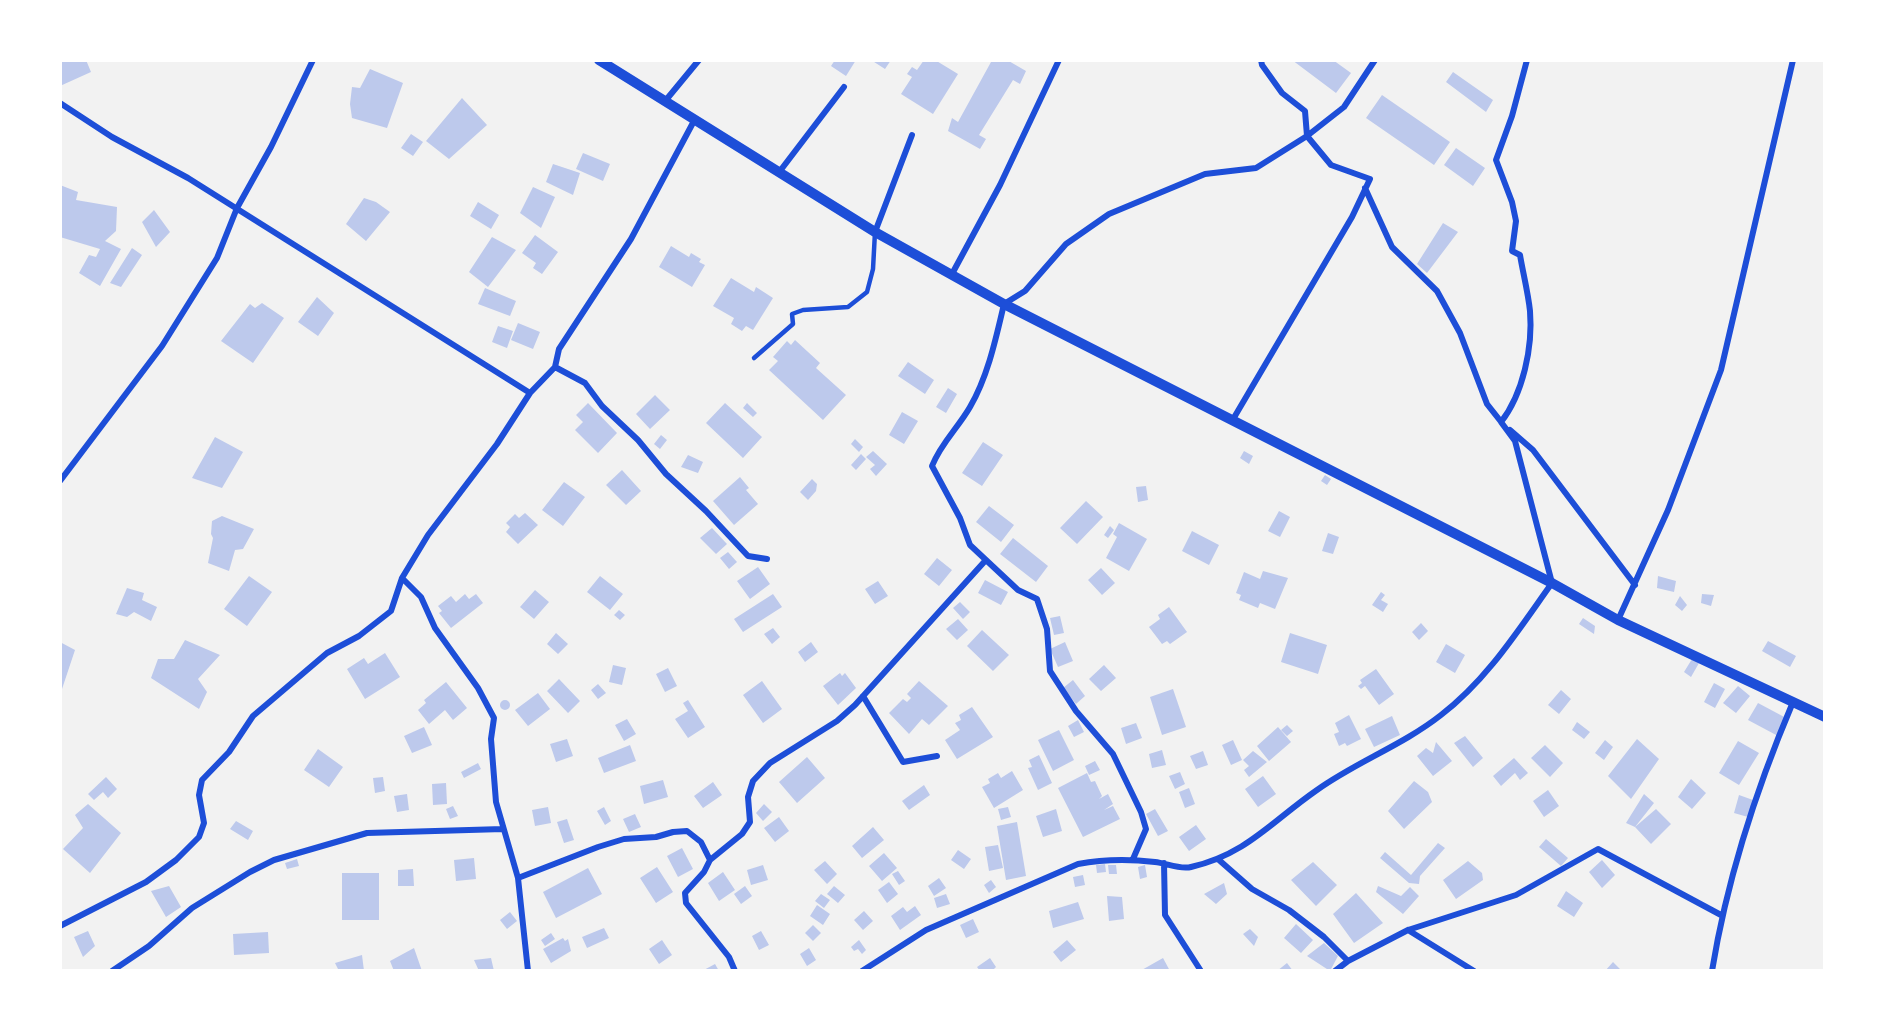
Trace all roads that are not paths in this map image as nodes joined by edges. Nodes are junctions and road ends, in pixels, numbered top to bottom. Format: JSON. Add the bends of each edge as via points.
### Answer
{"nodes":[{"id":1,"x":313,"y":60,"type":"edge"},
{"id":2,"x":599,"y":60,"type":"edge"},
{"id":3,"x":699,"y":60,"type":"edge"},
{"id":4,"x":1059,"y":60,"type":"edge"},
{"id":5,"x":1261,"y":60,"type":"edge"},
{"id":6,"x":1375,"y":60,"type":"edge"},
{"id":7,"x":1527,"y":60,"type":"edge"},
{"id":8,"x":1793,"y":60,"type":"edge"},
{"id":9,"x":844,"y":87,"type":"dead end"},
{"id":10,"x":666,"y":100,"type":"junction"},
{"id":11,"x":60,"y":103,"type":"edge"},
{"id":12,"x":694,"y":118,"type":"junction"},
{"id":13,"x":912,"y":135,"type":"dead end"},
{"id":14,"x":1307,"y":136,"type":"junction"},
{"id":15,"x":780,"y":171,"type":"junction"},
{"id":16,"x":1365,"y":188,"type":"junction"},
{"id":17,"x":237,"y":208,"type":"junction"},
{"id":18,"x":875,"y":232,"type":"junction"},
{"id":19,"x":952,"y":274,"type":"junction"},
{"id":20,"x":1004,"y":304,"type":"junction"},
{"id":21,"x":754,"y":358,"type":"dead end"},
{"id":22,"x":555,"y":368,"type":"junction"},
{"id":23,"x":530,"y":393,"type":"junction"},
{"id":24,"x":1232,"y":421,"type":"junction"},
{"id":25,"x":1501,"y":422,"type":"junction"},
{"id":26,"x":60,"y":481,"type":"edge"},
{"id":27,"x":767,"y":559,"type":"dead end"},
{"id":28,"x":985,"y":561,"type":"junction"},
{"id":29,"x":402,"y":578,"type":"junction"},
{"id":30,"x":1551,"y":583,"type":"junction"},
{"id":31,"x":1635,"y":585,"type":"junction"},
{"id":32,"x":1618,"y":620,"type":"junction"},
{"id":33,"x":863,"y":696,"type":"junction"},
{"id":34,"x":1793,"y":702,"type":"junction"},
{"id":35,"x":1825,"y":717,"type":"edge"},
{"id":36,"x":937,"y":756,"type":"dead end"},
{"id":37,"x":503,"y":830,"type":"junction"},
{"id":38,"x":710,"y":860,"type":"junction"},
{"id":39,"x":1133,"y":860,"type":"junction"},
{"id":40,"x":1219,"y":860,"type":"junction"},
{"id":41,"x":1164,"y":863,"type":"junction"},
{"id":42,"x":518,"y":878,"type":"junction"},
{"id":43,"x":1721,"y":915,"type":"junction"},
{"id":44,"x":60,"y":926,"type":"edge"},
{"id":45,"x":1408,"y":930,"type":"junction"},
{"id":46,"x":1348,"y":961,"type":"junction"},
{"id":47,"x":1198,"y":970,"type":"edge"},
{"id":48,"x":111,"y":971,"type":"edge"},
{"id":49,"x":528,"y":971,"type":"edge"},
{"id":50,"x":735,"y":971,"type":"edge"},
{"id":51,"x":862,"y":971,"type":"edge"},
{"id":52,"x":1335,"y":971,"type":"edge"},
{"id":53,"x":1474,"y":971,"type":"edge"},
{"id":54,"x":1712,"y":971,"type":"edge"}],
"edges":[{"from":1,"to":17,"type":"street"},
{"from":2,"to":10,"type":"street"},
{"from":3,"to":10,"type":"street"},
{"from":4,"to":19,"type":"street","via":[[1000,185]]},
{"from":5,"to":14,"type":"street","via":[[1282,93],[1305,111]]},
{"from":6,"to":14,"type":"street","via":[[1344,107]]},
{"from":7,"to":25,"type":"street","via":[[1496,160],[1512,202],[1516,221],[1512,251],[1520,255],[1530,312],[1524,369],[1514,405]]},
{"from":8,"to":31,"type":"street","via":[[1721,370]]},
{"from":9,"to":15,"type":"street"},
{"from":10,"to":12,"type":"street"},
{"from":11,"to":17,"type":"street"},
{"from":12,"to":15,"type":"street"},
{"from":12,"to":22,"type":"street","via":[[631,239],[559,349]]},
{"from":13,"to":18,"type":"street"},
{"from":14,"to":16,"type":"street","via":[[1331,165],[1370,179]]},
{"from":14,"to":20,"type":"street","via":[[1256,168],[1205,174],[1109,214],[1066,244],[1025,291]]},
{"from":15,"to":18,"type":"street"},
{"from":16,"to":24,"type":"street","via":[[1352,217]]},
{"from":16,"to":25,"type":"street","via":[[1392,247],[1437,291],[1460,333],[1486,404]]},
{"from":17,"to":23,"type":"street"},
{"from":17,"to":26,"type":"street","via":[[217,258],[162,346]]},
{"from":18,"to":19,"type":"street"},
{"from":18,"to":21,"type":"lane","via":[[867,292],[848,308],[792,314],[793,324]]},
{"from":19,"to":20,"type":"street"},
{"from":20,"to":24,"type":"street"},
{"from":20,"to":28,"type":"street","via":[[970,408],[939,448],[932,466],[970,545]]},
{"from":22,"to":23,"type":"street"},
{"from":22,"to":27,"type":"street","via":[[585,383],[666,474],[748,556]]},
{"from":23,"to":29,"type":"street","via":[[428,535]]},
{"from":24,"to":30,"type":"street"},
{"from":25,"to":30,"type":"street","via":[[1515,441]]},
{"from":25,"to":31,"type":"street","via":[[1533,450]]},
{"from":28,"to":33,"type":"street"},
{"from":28,"to":39,"type":"street","via":[[1018,590],[1037,599],[1047,629],[1050,671],[1076,711],[1113,754],[1141,812],[1146,829]]},
{"from":29,"to":37,"type":"street","via":[[421,597],[435,627],[494,718],[496,802]]},
{"from":29,"to":44,"type":"street","via":[[391,611],[359,636],[327,653],[253,716],[229,752],[202,780],[198,795],[204,823],[199,837],[146,882]]},
{"from":30,"to":32,"type":"street"},
{"from":30,"to":40,"type":"street","via":[[1495,661],[1442,714],[1318,789],[1256,839]]},
{"from":31,"to":32,"type":"street"},
{"from":32,"to":34,"type":"street"},
{"from":33,"to":36,"type":"street","via":[[903,762]]},
{"from":33,"to":38,"type":"street","via":[[837,721],[770,763],[753,781],[748,797],[750,822],[742,834]]},
{"from":34,"to":35,"type":"street"},
{"from":34,"to":43,"type":"street"},
{"from":37,"to":42,"type":"street"},
{"from":37,"to":48,"type":"street","via":[[367,833],[274,860],[192,908]]},
{"from":38,"to":42,"type":"street","via":[[701,842],[687,831],[673,832],[624,839]]},
{"from":38,"to":50,"type":"street","via":[[685,892],[686,903],[729,957]]},
{"from":39,"to":41,"type":"street"},
{"from":39,"to":51,"type":"street","via":[[1104,859],[1078,864],[926,930]]},
{"from":40,"to":41,"type":"street","via":[[1187,868]]},
{"from":40,"to":46,"type":"street","via":[[1252,889],[1289,910],[1324,937]]},
{"from":41,"to":47,"type":"street","via":[[1165,915]]},
{"from":42,"to":49,"type":"street"},
{"from":43,"to":45,"type":"street","via":[[1598,849],[1516,895]]},
{"from":43,"to":54,"type":"street"},
{"from":45,"to":46,"type":"street"},
{"from":45,"to":53,"type":"street"},
{"from":46,"to":52,"type":"street"}]}
